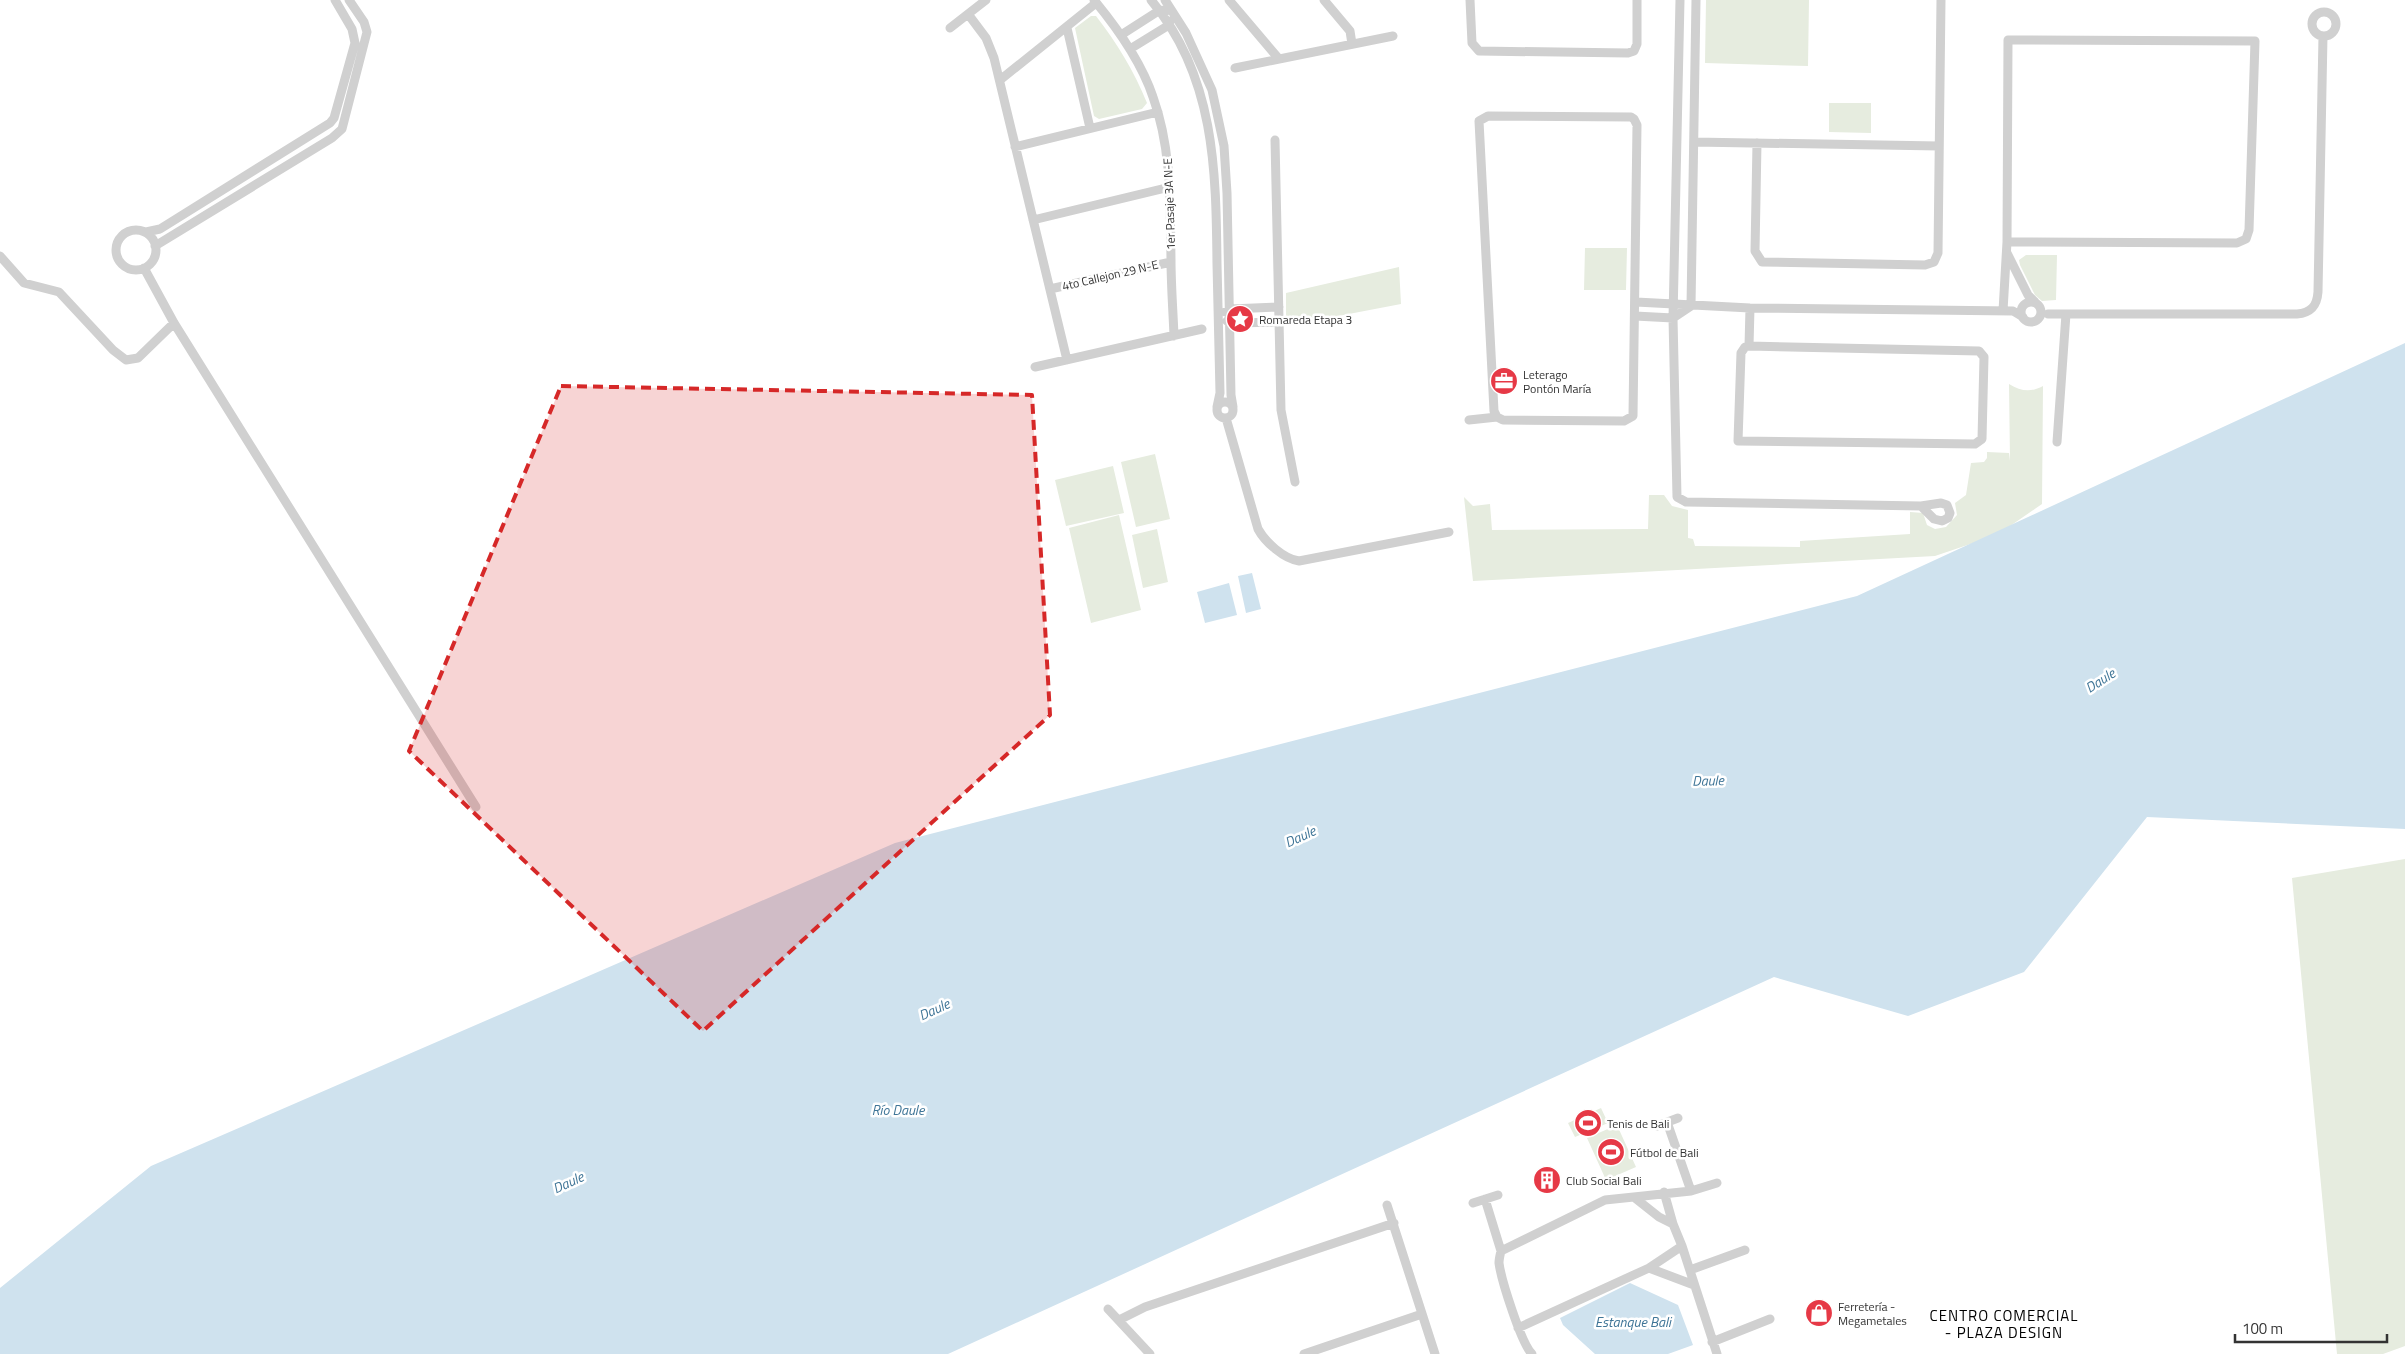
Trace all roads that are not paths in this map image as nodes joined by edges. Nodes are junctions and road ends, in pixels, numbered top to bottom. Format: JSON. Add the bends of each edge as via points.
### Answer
{"nodes":[{"id":1,"x":335,"y":0,"type":"edge"},
{"id":2,"x":349,"y":0,"type":"edge"},
{"id":3,"x":986,"y":0,"type":"edge"},
{"id":4,"x":1151,"y":0,"type":"edge"},
{"id":5,"x":1165,"y":0,"type":"edge"},
{"id":6,"x":1229,"y":0,"type":"edge"},
{"id":7,"x":1324,"y":0,"type":"edge"},
{"id":8,"x":1470,"y":0,"type":"edge"},
{"id":9,"x":1638,"y":0,"type":"edge"},
{"id":10,"x":1680,"y":0,"type":"edge"},
{"id":11,"x":1696,"y":0,"type":"edge"},
{"id":12,"x":1941,"y":0,"type":"edge"},
{"id":13,"x":1095,"y":2,"type":"edge"},
{"id":14,"x":1160,"y":10,"type":"junction"},
{"id":15,"x":1174,"y":13,"type":"junction"},
{"id":16,"x":968,"y":14,"type":"junction"},
{"id":17,"x":1169,"y":25,"type":"junction"},
{"id":18,"x":950,"y":28,"type":"dead end"},
{"id":19,"x":1067,"y":28,"type":"junction"},
{"id":20,"x":1121,"y":35,"type":"junction"},
{"id":21,"x":1393,"y":36,"type":"dead end"},
{"id":22,"x":2323,"y":36,"type":"dead end"},
{"id":23,"x":1352,"y":44,"type":"junction"},
{"id":24,"x":1130,"y":49,"type":"junction"},
{"id":25,"x":1279,"y":58,"type":"junction"},
{"id":26,"x":1235,"y":68,"type":"dead end"},
{"id":27,"x":1000,"y":80,"type":"junction"},
{"id":28,"x":1158,"y":112,"type":"junction"},
{"id":29,"x":1090,"y":128,"type":"junction"},
{"id":30,"x":1275,"y":140,"type":"dead end"},
{"id":31,"x":1694,"y":142,"type":"junction"},
{"id":32,"x":1757,"y":143,"type":"junction"},
{"id":33,"x":1939,"y":146,"type":"junction"},
{"id":34,"x":1016,"y":147,"type":"junction"},
{"id":35,"x":1170,"y":187,"type":"junction"},
{"id":36,"x":1033,"y":220,"type":"junction"},
{"id":37,"x":146,"y":232,"type":"junction"},
{"id":38,"x":2007,"y":242,"type":"junction"},
{"id":39,"x":156,"y":246,"type":"junction"},
{"id":40,"x":2007,"y":252,"type":"junction"},
{"id":41,"x":0,"y":256,"type":"edge"},
{"id":42,"x":1170,"y":262,"type":"junction"},
{"id":43,"x":144,"y":268,"type":"junction"},
{"id":44,"x":1050,"y":289,"type":"junction"},
{"id":45,"x":1636,"y":302,"type":"junction"},
{"id":46,"x":1674,"y":305,"type":"junction"},
{"id":47,"x":2024,"y":305,"type":"junction"},
{"id":48,"x":1691,"y":306,"type":"junction"},
{"id":49,"x":1279,"y":307,"type":"junction"},
{"id":50,"x":1750,"y":308,"type":"junction"},
{"id":51,"x":1230,"y":309,"type":"junction"},
{"id":52,"x":2003,"y":311,"type":"junction"},
{"id":53,"x":2041,"y":311,"type":"junction"},
{"id":54,"x":2013,"y":312,"type":"junction"},
{"id":55,"x":2066,"y":314,"type":"junction"},
{"id":56,"x":1218,"y":316,"type":"junction"},
{"id":57,"x":1635,"y":316,"type":"junction"},
{"id":58,"x":2023,"y":317,"type":"junction"},
{"id":59,"x":1672,"y":318,"type":"junction"},
{"id":60,"x":174,"y":322,"type":"junction"},
{"id":61,"x":1279,"y":322,"type":"junction"},
{"id":62,"x":1230,"y":323,"type":"junction"},
{"id":63,"x":1202,"y":329,"type":"dead end"},
{"id":64,"x":1174,"y":336,"type":"junction"},
{"id":65,"x":1749,"y":346,"type":"junction"},
{"id":66,"x":1067,"y":360,"type":"junction"},
{"id":67,"x":1035,"y":367,"type":"dead end"},
{"id":68,"x":1217,"y":407,"type":"junction"},
{"id":69,"x":1233,"y":407,"type":"junction"},
{"id":70,"x":1496,"y":417,"type":"junction"},
{"id":71,"x":1226,"y":418,"type":"junction"},
{"id":72,"x":1469,"y":420,"type":"dead end"},
{"id":73,"x":2058,"y":442,"type":"dead end"},
{"id":74,"x":1296,"y":482,"type":"dead end"},
{"id":75,"x":1921,"y":506,"type":"dead end"},
{"id":76,"x":1449,"y":532,"type":"dead end"},
{"id":77,"x":476,"y":808,"type":"dead end"},
{"id":78,"x":1678,"y":1118,"type":"dead end"},
{"id":79,"x":1667,"y":1122,"type":"junction"},
{"id":80,"x":1657,"y":1126,"type":"dead end"},
{"id":81,"x":1718,"y":1183,"type":"dead end"},
{"id":82,"x":1691,"y":1191,"type":"junction"},
{"id":83,"x":1664,"y":1192,"type":"junction"},
{"id":84,"x":1498,"y":1195,"type":"dead end"},
{"id":85,"x":1635,"y":1198,"type":"junction"},
{"id":86,"x":1485,"y":1199,"type":"junction"},
{"id":87,"x":1473,"y":1203,"type":"dead end"},
{"id":88,"x":1387,"y":1205,"type":"dead end"},
{"id":89,"x":1394,"y":1223,"type":"junction"},
{"id":90,"x":1673,"y":1224,"type":"junction"},
{"id":91,"x":1682,"y":1246,"type":"junction"},
{"id":92,"x":1745,"y":1250,"type":"dead end"},
{"id":93,"x":1501,"y":1251,"type":"junction"},
{"id":94,"x":1649,"y":1268,"type":"junction"},
{"id":95,"x":1690,"y":1270,"type":"junction"},
{"id":96,"x":1694,"y":1284,"type":"junction"},
{"id":97,"x":1108,"y":1309,"type":"dead end"},
{"id":98,"x":1422,"y":1314,"type":"junction"},
{"id":99,"x":1770,"y":1319,"type":"dead end"},
{"id":100,"x":1119,"y":1320,"type":"junction"},
{"id":101,"x":1518,"y":1328,"type":"junction"},
{"id":102,"x":1712,"y":1342,"type":"junction"},
{"id":103,"x":1150,"y":1354,"type":"edge"},
{"id":104,"x":1304,"y":1354,"type":"edge"},
{"id":105,"x":1435,"y":1354,"type":"edge"},
{"id":106,"x":1532,"y":1354,"type":"edge"},
{"id":107,"x":1717,"y":1354,"type":"edge"}],
"edges":[{"from":1,"to":37,"type":"street","via":[[352,29],[355,44],[330,123],[160,229]]},
{"from":2,"to":39,"type":"street","via":[[367,32],[342,129]]},
{"from":3,"to":16,"type":"street"},
{"from":4,"to":14,"type":"street"},
{"from":5,"to":15,"type":"street"},
{"from":6,"to":25,"type":"street"},
{"from":7,"to":23,"type":"street","via":[[1350,31]]},
{"from":8,"to":9,"type":"street","via":[[1472,42],[1479,51],[1628,53],[1637,44]]},
{"from":10,"to":46,"type":"street"},
{"from":11,"to":31,"type":"street"},
{"from":12,"to":33,"type":"street"},
{"from":13,"to":19,"type":"street"},
{"from":13,"to":20,"type":"street","name":"1er Pasaje 3A N-E"},
{"from":14,"to":15,"type":"street"},
{"from":14,"to":17,"type":"street"},
{"from":14,"to":20,"type":"street"},
{"from":15,"to":17,"type":"street"},
{"from":15,"to":51,"type":"street","via":[[1212,90],[1223,139],[1228,193]]},
{"from":16,"to":18,"type":"street"},
{"from":16,"to":27,"type":"street","via":[[986,38]]},
{"from":17,"to":24,"type":"street"},
{"from":17,"to":56,"type":"street","via":[[1201,96],[1214,153]]},
{"from":19,"to":27,"type":"street"},
{"from":19,"to":29,"type":"street"},
{"from":20,"to":24,"type":"street","name":"1er Pasaje 3A N-E"},
{"from":21,"to":23,"type":"street"},
{"from":22,"to":55,"type":"street","via":[[2318,292],[2315,306],[2310,311],[2297,314]]},
{"from":23,"to":25,"type":"street"},
{"from":24,"to":28,"type":"street","name":"1er Pasaje 3A N-E"},
{"from":25,"to":26,"type":"street"},
{"from":27,"to":34,"type":"street"},
{"from":28,"to":29,"type":"street"},
{"from":28,"to":35,"type":"street","name":"1er Pasaje 3A N-E"},
{"from":29,"to":34,"type":"street"},
{"from":30,"to":49,"type":"street"},
{"from":31,"to":32,"type":"street"},
{"from":31,"to":48,"type":"street"},
{"from":32,"to":33,"type":"street"},
{"from":32,"to":33,"type":"street","via":[[1755,251],[1758,260],[1766,264],[1925,266],[1934,262],[1938,253]]},
{"from":34,"to":36,"type":"street"},
{"from":35,"to":36,"type":"street"},
{"from":35,"to":42,"type":"street","name":"1er Pasaje 3A N-E"},
{"from":36,"to":44,"type":"street"},
{"from":37,"to":39,"type":"street"},
{"from":37,"to":43,"type":"street","via":[[129,231],[122,235],[116,253],[127,268]]},
{"from":38,"to":38,"type":"street","via":[[2237,243],[2246,239],[2249,230],[2255,41],[2008,40]]},
{"from":38,"to":40,"type":"street"},
{"from":39,"to":43,"type":"street","via":[[151,262]]},
{"from":40,"to":52,"type":"street"},
{"from":40,"to":53,"type":"street","via":[[2028,295]]},
{"from":41,"to":60,"type":"street","via":[[24,283],[59,292],[126,360],[138,358]]},
{"from":42,"to":44,"type":"street","name":"4to Callejon 29 N-E"},
{"from":42,"to":64,"type":"street","name":"1er Pasaje 3A N-E"},
{"from":43,"to":60,"type":"street"},
{"from":44,"to":66,"type":"street"},
{"from":45,"to":46,"type":"street"},
{"from":45,"to":57,"type":"street"},
{"from":45,"to":70,"type":"street","via":[[1637,126],[1634,118],[1488,116],[1480,119]]},
{"from":46,"to":48,"type":"street"},
{"from":46,"to":59,"type":"street"},
{"from":47,"to":53,"type":"street","via":[[2029,302]]},
{"from":47,"to":54,"type":"street"},
{"from":47,"to":58,"type":"street"},
{"from":48,"to":50,"type":"street"},
{"from":48,"to":59,"type":"street"},
{"from":49,"to":51,"type":"street"},
{"from":49,"to":61,"type":"street"},
{"from":50,"to":52,"type":"street"},
{"from":50,"to":65,"type":"street"},
{"from":51,"to":56,"type":"street"},
{"from":51,"to":62,"type":"street"},
{"from":52,"to":54,"type":"street"},
{"from":53,"to":55,"type":"street"},
{"from":53,"to":58,"type":"street","via":[[2031,322]]},
{"from":54,"to":58,"type":"street"},
{"from":55,"to":73,"type":"street"},
{"from":56,"to":62,"type":"street"},
{"from":56,"to":68,"type":"street","via":[[1220,393]]},
{"from":57,"to":59,"type":"street"},
{"from":57,"to":70,"type":"street","via":[[1634,413],[1631,419],[1624,422],[1502,420]]},
{"from":59,"to":75,"type":"street","via":[[1675,485],[1679,500]]},
{"from":60,"to":77,"type":"street"},
{"from":61,"to":62,"type":"street"},
{"from":61,"to":74,"type":"street","via":[[1281,410]]},
{"from":62,"to":69,"type":"street"},
{"from":63,"to":64,"type":"street"},
{"from":64,"to":66,"type":"street"},
{"from":65,"to":65,"type":"street","via":[[1741,353],[1738,441],[1975,444],[1982,439],[1984,357],[1979,351]]},
{"from":66,"to":67,"type":"street"},
{"from":68,"to":69,"type":"street","via":[[1225,401]]},
{"from":68,"to":71,"type":"street","via":[[1219,415]]},
{"from":69,"to":71,"type":"street","via":[[1232,414]]},
{"from":70,"to":72,"type":"street"},
{"from":71,"to":76,"type":"street","via":[[1258,530],[1290,558],[1298,561]]},
{"from":78,"to":79,"type":"street"},
{"from":79,"to":80,"type":"street"},
{"from":79,"to":82,"type":"street"},
{"from":81,"to":82,"type":"street"},
{"from":82,"to":83,"type":"street"},
{"from":83,"to":85,"type":"street"},
{"from":83,"to":90,"type":"street"},
{"from":84,"to":86,"type":"street"},
{"from":85,"to":90,"type":"street"},
{"from":85,"to":93,"type":"street","via":[[1594,1203]]},
{"from":86,"to":87,"type":"street"},
{"from":86,"to":93,"type":"street"},
{"from":88,"to":89,"type":"street"},
{"from":89,"to":98,"type":"street"},
{"from":89,"to":100,"type":"street","via":[[1145,1307]]},
{"from":90,"to":91,"type":"street"},
{"from":91,"to":94,"type":"street"},
{"from":91,"to":95,"type":"street"},
{"from":92,"to":95,"type":"street"},
{"from":93,"to":101,"type":"street","via":[[1499,1264]]},
{"from":94,"to":96,"type":"street"},
{"from":94,"to":101,"type":"street"},
{"from":95,"to":96,"type":"street"},
{"from":96,"to":102,"type":"street"},
{"from":97,"to":100,"type":"street"},
{"from":98,"to":104,"type":"street"},
{"from":98,"to":105,"type":"street"},
{"from":99,"to":102,"type":"street"},
{"from":100,"to":103,"type":"street"},
{"from":101,"to":106,"type":"street"},
{"from":102,"to":107,"type":"street"}]}
